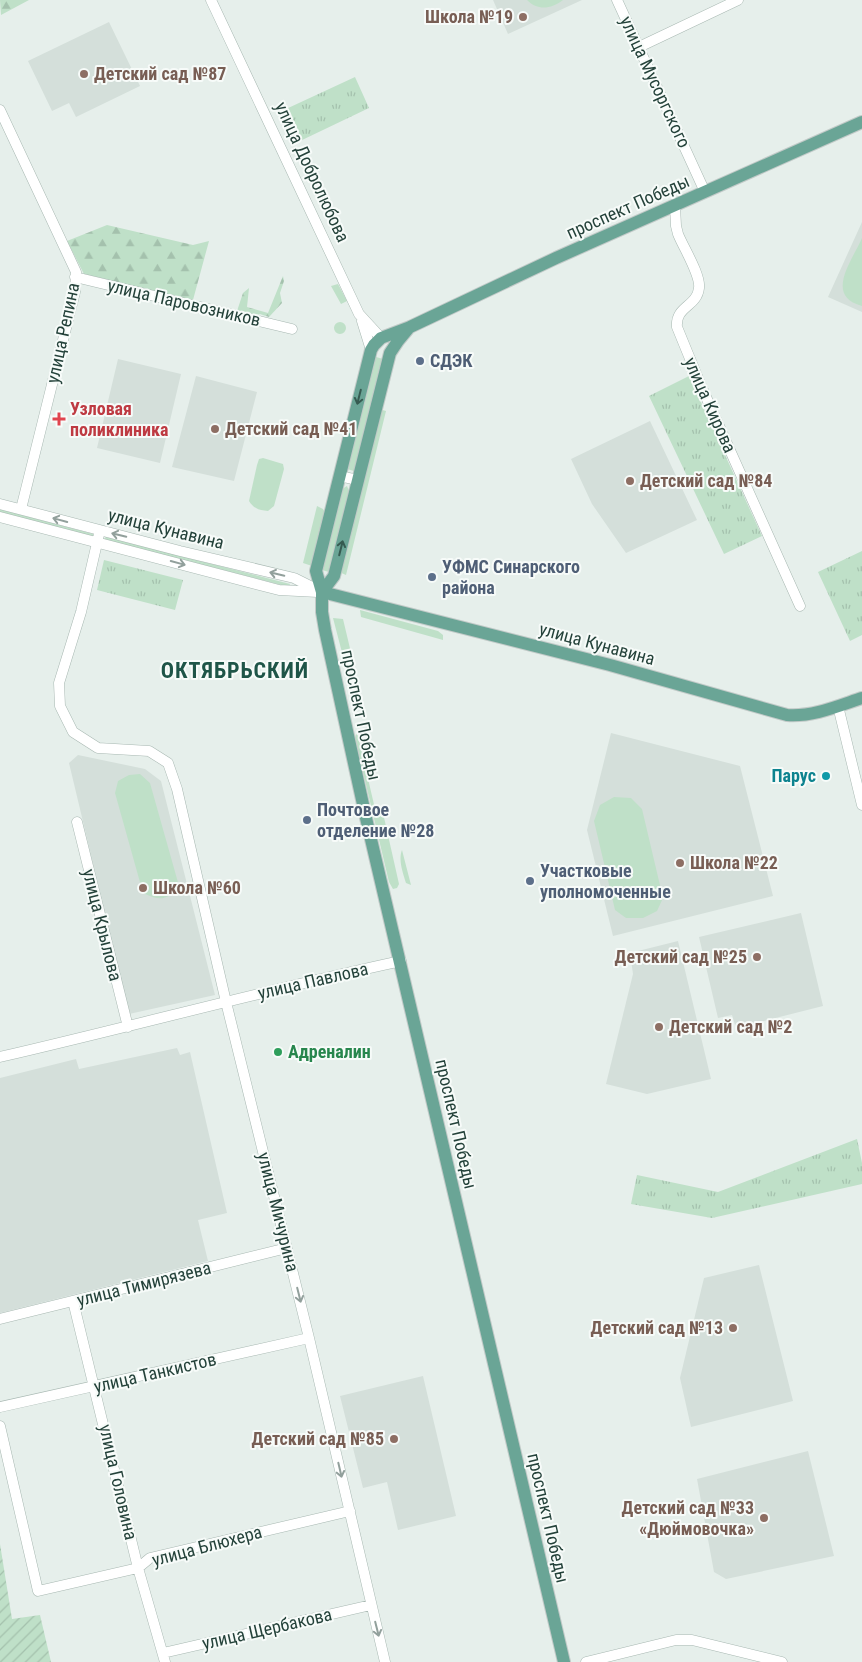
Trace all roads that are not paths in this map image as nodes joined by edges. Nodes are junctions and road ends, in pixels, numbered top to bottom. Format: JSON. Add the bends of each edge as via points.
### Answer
{"nodes":[{"id":1,"x":211,"y":0,"type":"edge"},
{"id":2,"x":617,"y":0,"type":"edge"},
{"id":3,"x":738,"y":0,"type":"edge"},
{"id":4,"x":639,"y":47,"type":"junction"},
{"id":5,"x":0,"y":110,"type":"edge"},
{"id":6,"x":862,"y":122,"type":"edge"},
{"id":7,"x":705,"y":192,"type":"junction"},
{"id":8,"x":675,"y":206,"type":"junction"},
{"id":9,"x":76,"y":277,"type":"junction"},
{"id":10,"x":359,"y":314,"type":"junction"},
{"id":11,"x":410,"y":327,"type":"junction"},
{"id":12,"x":292,"y":329,"type":"dead end"},
{"id":13,"x":381,"y":338,"type":"junction"},
{"id":14,"x":372,"y":350,"type":"junction"},
{"id":15,"x":390,"y":353,"type":"junction"},
{"id":16,"x":339,"y":476,"type":"junction"},
{"id":17,"x":358,"y":480,"type":"junction"},
{"id":18,"x":0,"y":504,"type":"edge"},
{"id":19,"x":21,"y":509,"type":"junction"},
{"id":20,"x":0,"y":517,"type":"edge"},
{"id":21,"x":100,"y":530,"type":"junction"},
{"id":22,"x":97,"y":542,"type":"junction"},
{"id":23,"x":322,"y":592,"type":"junction"},
{"id":24,"x":800,"y":606,"type":"dead end"},
{"id":25,"x":862,"y":698,"type":"edge"},
{"id":26,"x":838,"y":706,"type":"junction"},
{"id":27,"x":862,"y":805,"type":"edge"},
{"id":28,"x":77,"y":822,"type":"dead end"},
{"id":29,"x":400,"y":961,"type":"junction"},
{"id":30,"x":226,"y":1002,"type":"junction"},
{"id":31,"x":128,"y":1028,"type":"junction"},
{"id":32,"x":0,"y":1057,"type":"edge"},
{"id":33,"x":287,"y":1248,"type":"junction"},
{"id":34,"x":73,"y":1301,"type":"junction"},
{"id":35,"x":0,"y":1318,"type":"edge"},
{"id":36,"x":309,"y":1338,"type":"junction"},
{"id":37,"x":95,"y":1387,"type":"junction"},
{"id":38,"x":0,"y":1407,"type":"edge"},
{"id":39,"x":0,"y":1426,"type":"edge"},
{"id":40,"x":350,"y":1511,"type":"junction"},
{"id":41,"x":138,"y":1568,"type":"junction"},
{"id":42,"x":371,"y":1605,"type":"junction"},
{"id":43,"x":164,"y":1658,"type":"edge"},
{"id":44,"x":385,"y":1662,"type":"edge"},
{"id":45,"x":564,"y":1662,"type":"edge"},
{"id":46,"x":586,"y":1662,"type":"edge"},
{"id":47,"x":782,"y":1662,"type":"edge"}],
"edges":[{"from":1,"to":10,"type":"street","name":"улица Добролюбова"},
{"from":2,"to":4,"type":"street","name":"улица Мусоргского"},
{"from":3,"to":4,"type":"street"},
{"from":4,"to":7,"type":"street","name":"улица Мусоргского"},
{"from":5,"to":9,"type":"street","name":"улица Репина"},
{"from":6,"to":7,"type":"main road","name":"проспект Победы"},
{"from":7,"to":8,"type":"main road","name":"проспект Победы"},
{"from":8,"to":11,"type":"main road","name":"проспект Победы"},
{"from":8,"to":24,"type":"street","name":"улица Кирова","via":[[678,234],[698,279],[699,289],[694,299],[680,312],[676,319],[677,327]]},
{"from":9,"to":12,"type":"street","name":"улица Паровозников"},
{"from":9,"to":19,"type":"street","name":"улица Репина"},
{"from":10,"to":13,"type":"street","name":"улица Добролюбова"},
{"from":10,"to":14,"type":"street"},
{"from":11,"to":13,"type":"main road","name":"проспект Победы"},
{"from":11,"to":15,"type":"main road","name":"проспект Победы"},
{"from":13,"to":14,"type":"main road","name":"проспект Победы"},
{"from":13,"to":15,"type":"main road","name":"улица Добролюбова"},
{"from":14,"to":16,"type":"main road","name":"проспект Победы","one_way":true},
{"from":15,"to":17,"type":"main road","name":"проспект Победы"},
{"from":16,"to":17,"type":"street"},
{"from":16,"to":23,"type":"main road","name":"проспект Победы","via":[[316,571]]},
{"from":23,"to":17,"type":"main road","name":"проспект Победы","one_way":true,"via":[[334,576]]},
{"from":18,"to":19,"type":"street","name":"улица Кунавина"},
{"from":21,"to":19,"type":"street","name":"улица Кунавина","one_way":true},
{"from":20,"to":22,"type":"street","name":"улица Кунавина"},
{"from":21,"to":22,"type":"street"},
{"from":23,"to":21,"type":"street","name":"улица Кунавина","one_way":true,"via":[[294,578]]},
{"from":22,"to":23,"type":"street","name":"улица Кунавина","one_way":true,"via":[[279,590]]},
{"from":22,"to":30,"type":"street","name":"улица Мичурина","via":[[81,612],[59,683],[60,706],[73,732],[98,748],[149,751],[168,763],[177,789]]},
{"from":23,"to":26,"type":"main road","name":"улица Кунавина","via":[[787,714],[799,716]]},
{"from":23,"to":29,"type":"main road","name":"проспект Победы","via":[[325,630]]},
{"from":25,"to":26,"type":"main road","name":"улица Кунавина"},
{"from":26,"to":27,"type":"street"},
{"from":28,"to":31,"type":"street","name":"улица Крылова"},
{"from":29,"to":30,"type":"street","name":"улица Павлова"},
{"from":29,"to":45,"type":"main road","name":"проспект Победы"},
{"from":30,"to":31,"type":"street","name":"улица Павлова"},
{"from":30,"to":33,"type":"street","name":"улица Мичурина"},
{"from":31,"to":32,"type":"street","name":"улица Павлова"},
{"from":33,"to":34,"type":"street","name":"улица Тимирязева"},
{"from":33,"to":36,"type":"street","name":"улица Мичурина","one_way":true},
{"from":34,"to":35,"type":"street","name":"улица Тимирязева"},
{"from":34,"to":37,"type":"street","name":"улица Головина"},
{"from":36,"to":37,"type":"street","name":"улица Танкистов"},
{"from":36,"to":40,"type":"street","name":"улица Мичурина","one_way":true},
{"from":37,"to":38,"type":"street","name":"улица Танкистов"},
{"from":37,"to":41,"type":"street","name":"улица Головина"},
{"from":39,"to":41,"type":"street","name":"улица Блюхера","via":[[38,1591]]},
{"from":40,"to":41,"type":"street","name":"улица Блюхера","via":[[150,1558]]},
{"from":40,"to":42,"type":"street","name":"улица Мичурина"},
{"from":41,"to":43,"type":"street","name":"улица Головина"},
{"from":42,"to":43,"type":"street","name":"улица Щербакова"},
{"from":42,"to":44,"type":"street","name":"улица Мичурина","one_way":true},
{"from":46,"to":47,"type":"street","via":[[676,1640],[692,1640]]}]}
